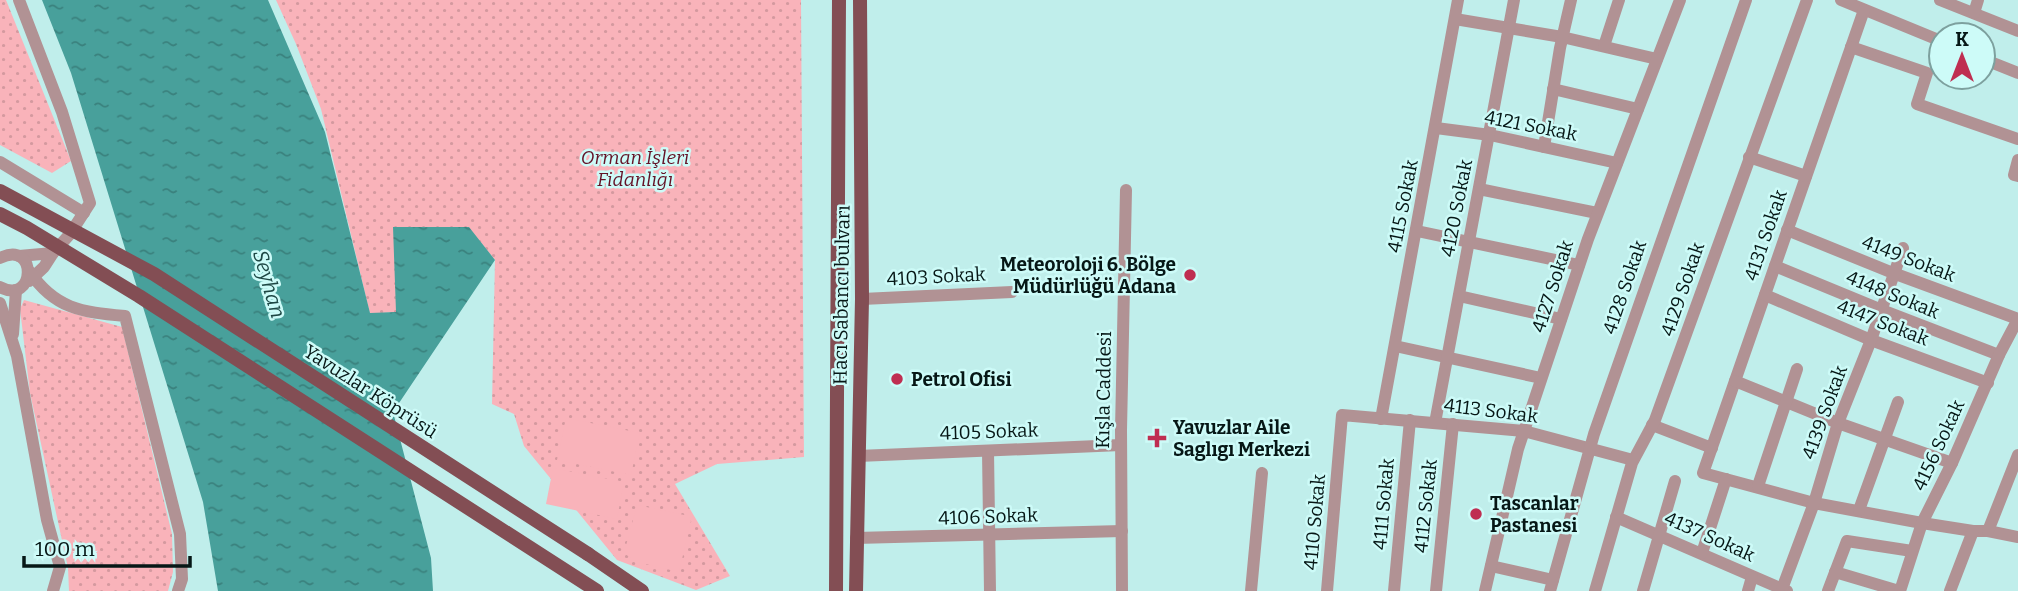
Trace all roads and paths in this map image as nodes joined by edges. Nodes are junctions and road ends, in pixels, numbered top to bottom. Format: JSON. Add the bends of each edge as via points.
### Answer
{"nodes":[{"id":1,"x":19,"y":0,"type":"edge"},
{"id":2,"x":839,"y":0,"type":"edge"},
{"id":3,"x":860,"y":0,"type":"edge"},
{"id":4,"x":1458,"y":0,"type":"edge"},
{"id":5,"x":1514,"y":0,"type":"edge"},
{"id":6,"x":1571,"y":0,"type":"edge"},
{"id":7,"x":1619,"y":0,"type":"edge"},
{"id":8,"x":1680,"y":0,"type":"edge"},
{"id":9,"x":1746,"y":0,"type":"edge"},
{"id":10,"x":1807,"y":0,"type":"edge"},
{"id":11,"x":1841,"y":0,"type":"edge"},
{"id":12,"x":1940,"y":0,"type":"edge"},
{"id":13,"x":1978,"y":0,"type":"edge"},
{"id":14,"x":1864,"y":10,"type":"junction"},
{"id":15,"x":1974,"y":13,"type":"junction"},
{"id":16,"x":1455,"y":19,"type":"junction"},
{"id":17,"x":1509,"y":27,"type":"junction"},
{"id":18,"x":2018,"y":31,"type":"edge"},
{"id":19,"x":1927,"y":35,"type":"edge"},
{"id":20,"x":1563,"y":37,"type":"junction"},
{"id":21,"x":1604,"y":46,"type":"junction"},
{"id":22,"x":1851,"y":47,"type":"junction"},
{"id":23,"x":1657,"y":59,"type":"junction"},
{"id":24,"x":1997,"y":65,"type":"edge"},
{"id":25,"x":2018,"y":73,"type":"edge"},
{"id":26,"x":1553,"y":89,"type":"junction"},
{"id":27,"x":1637,"y":109,"type":"junction"},
{"id":28,"x":1436,"y":128,"type":"junction"},
{"id":29,"x":1490,"y":135,"type":"junction"},
{"id":30,"x":2018,"y":139,"type":"edge"},
{"id":31,"x":1544,"y":147,"type":"junction"},
{"id":32,"x":1749,"y":157,"type":"junction"},
{"id":33,"x":2018,"y":160,"type":"edge"},
{"id":34,"x":0,"y":162,"type":"edge"},
{"id":35,"x":1617,"y":163,"type":"junction"},
{"id":36,"x":2016,"y":175,"type":"edge"},
{"id":37,"x":1806,"y":176,"type":"junction"},
{"id":38,"x":1479,"y":189,"type":"junction"},
{"id":39,"x":1126,"y":190,"type":"dead end"},
{"id":40,"x":0,"y":191,"type":"edge"},
{"id":41,"x":84,"y":213,"type":"junction"},
{"id":42,"x":1597,"y":213,"type":"junction"},
{"id":43,"x":0,"y":214,"type":"edge"},
{"id":44,"x":1787,"y":230,"type":"junction"},
{"id":45,"x":1417,"y":231,"type":"junction"},
{"id":46,"x":1469,"y":242,"type":"junction"},
{"id":47,"x":0,"y":245,"type":"edge"},
{"id":48,"x":1903,"y":248,"type":"dead end"},
{"id":49,"x":53,"y":253,"type":"junction"},
{"id":50,"x":11,"y":256,"type":"edge"},
{"id":51,"x":1579,"y":265,"type":"junction"},
{"id":52,"x":1775,"y":266,"type":"junction"},
{"id":53,"x":1893,"y":273,"type":"junction"},
{"id":54,"x":26,"y":280,"type":"junction"},
{"id":55,"x":0,"y":287,"type":"edge"},
{"id":56,"x":1012,"y":292,"type":"dead end"},
{"id":57,"x":1765,"y":295,"type":"junction"},
{"id":58,"x":1459,"y":296,"type":"junction"},
{"id":59,"x":862,"y":299,"type":"junction"},
{"id":60,"x":0,"y":303,"type":"edge"},
{"id":61,"x":1881,"y":310,"type":"junction"},
{"id":62,"x":1561,"y":319,"type":"junction"},
{"id":63,"x":2018,"y":319,"type":"edge"},
{"id":64,"x":13,"y":338,"type":"junction"},
{"id":65,"x":1871,"y":340,"type":"junction"},
{"id":66,"x":1395,"y":346,"type":"junction"},
{"id":67,"x":1998,"y":355,"type":"junction"},
{"id":68,"x":1447,"y":356,"type":"junction"},
{"id":69,"x":1797,"y":369,"type":"dead end"},
{"id":70,"x":1541,"y":378,"type":"junction"},
{"id":71,"x":1735,"y":381,"type":"junction"},
{"id":72,"x":1988,"y":383,"type":"junction"},
{"id":73,"x":1787,"y":401,"type":"junction"},
{"id":74,"x":1898,"y":402,"type":"dead end"},
{"id":75,"x":1342,"y":415,"type":"joint"},
{"id":76,"x":1381,"y":419,"type":"junction"},
{"id":77,"x":1409,"y":420,"type":"junction"},
{"id":78,"x":1434,"y":423,"type":"junction"},
{"id":79,"x":1838,"y":423,"type":"junction"},
{"id":80,"x":1453,"y":424,"type":"junction"},
{"id":81,"x":1652,"y":425,"type":"junction"},
{"id":82,"x":1524,"y":431,"type":"junction"},
{"id":83,"x":1884,"y":439,"type":"junction"},
{"id":84,"x":1121,"y":445,"type":"junction"},
{"id":85,"x":1590,"y":447,"type":"junction"},
{"id":86,"x":1712,"y":448,"type":"junction"},
{"id":87,"x":988,"y":450,"type":"junction"},
{"id":88,"x":2018,"y":455,"type":"edge"},
{"id":89,"x":858,"y":456,"type":"junction"},
{"id":90,"x":1633,"y":460,"type":"junction"},
{"id":91,"x":1952,"y":463,"type":"junction"},
{"id":92,"x":2015,"y":472,"type":"edge"},
{"id":93,"x":1262,"y":473,"type":"dead end"},
{"id":94,"x":1726,"y":479,"type":"junction"},
{"id":95,"x":1675,"y":481,"type":"dead end"},
{"id":96,"x":1758,"y":486,"type":"junction"},
{"id":97,"x":1814,"y":503,"type":"junction"},
{"id":98,"x":1859,"y":510,"type":"junction"},
{"id":99,"x":1616,"y":517,"type":"junction"},
{"id":100,"x":1922,"y":523,"type":"junction"},
{"id":101,"x":1122,"y":531,"type":"junction"},
{"id":102,"x":1973,"y":531,"type":"junction"},
{"id":103,"x":1988,"y":531,"type":"junction"},
{"id":104,"x":1660,"y":535,"type":"junction"},
{"id":105,"x":988,"y":536,"type":"junction"},
{"id":106,"x":2018,"y":537,"type":"edge"},
{"id":107,"x":856,"y":538,"type":"junction"},
{"id":108,"x":1912,"y":551,"type":"junction"},
{"id":109,"x":1702,"y":553,"type":"junction"},
{"id":110,"x":1491,"y":566,"type":"junction"},
{"id":111,"x":1835,"y":572,"type":"junction"},
{"id":112,"x":1752,"y":576,"type":"junction"},
{"id":113,"x":1552,"y":586,"type":"edge"},
{"id":114,"x":1785,"y":590,"type":"edge"},
{"id":115,"x":53,"y":591,"type":"edge"},
{"id":116,"x":178,"y":591,"type":"edge"},
{"id":117,"x":597,"y":591,"type":"edge"},
{"id":118,"x":642,"y":591,"type":"edge"},
{"id":119,"x":836,"y":591,"type":"edge"},
{"id":120,"x":856,"y":591,"type":"edge"},
{"id":121,"x":990,"y":591,"type":"edge"},
{"id":122,"x":1122,"y":591,"type":"edge"},
{"id":123,"x":1251,"y":591,"type":"edge"},
{"id":124,"x":1327,"y":591,"type":"edge"},
{"id":125,"x":1394,"y":591,"type":"edge"},
{"id":126,"x":1436,"y":591,"type":"edge"},
{"id":127,"x":1485,"y":591,"type":"edge"},
{"id":128,"x":1595,"y":591,"type":"edge"},
{"id":129,"x":1643,"y":591,"type":"edge"},
{"id":130,"x":1748,"y":591,"type":"edge"},
{"id":131,"x":1828,"y":591,"type":"edge"},
{"id":132,"x":1900,"y":591,"type":"edge"},
{"id":133,"x":1950,"y":591,"type":"edge"}],
"edges":[{"from":1,"to":41,"type":"street","via":[[62,112],[90,203]]},
{"from":2,"to":119,"type":"main road","name":"Hacı Sabancı bulvarı"},
{"from":3,"to":59,"type":"main road","name":"Hacı Sabancı bulvarı"},
{"from":4,"to":16,"type":"street","name":"4115 Sokak"},
{"from":5,"to":17,"type":"street","name":"4120 Sokak"},
{"from":6,"to":20,"type":"street"},
{"from":7,"to":21,"type":"street"},
{"from":8,"to":23,"type":"street","name":"4127 Sokak"},
{"from":9,"to":85,"type":"street","name":"4128 Sokak"},
{"from":10,"to":32,"type":"street","name":"4129 Sokak"},
{"from":11,"to":14,"type":"street"},
{"from":12,"to":15,"type":"street"},
{"from":13,"to":15,"type":"street"},
{"from":14,"to":19,"type":"street"},
{"from":14,"to":22,"type":"street","name":"4131 Sokak"},
{"from":15,"to":18,"type":"street"},
{"from":16,"to":17,"type":"street"},
{"from":16,"to":28,"type":"street","name":"4115 Sokak"},
{"from":17,"to":20,"type":"street"},
{"from":17,"to":29,"type":"street","name":"4120 Sokak"},
{"from":20,"to":21,"type":"street"},
{"from":20,"to":26,"type":"street"},
{"from":21,"to":23,"type":"street"},
{"from":22,"to":30,"type":"street","via":[[1927,73],[1917,104]]},
{"from":22,"to":37,"type":"street","name":"4131 Sokak"},
{"from":23,"to":27,"type":"street","name":"4127 Sokak"},
{"from":24,"to":25,"type":"street"},
{"from":26,"to":27,"type":"street"},
{"from":26,"to":31,"type":"street"},
{"from":27,"to":35,"type":"street","name":"4127 Sokak"},
{"from":28,"to":29,"type":"street","name":"4121 Sokak"},
{"from":28,"to":45,"type":"street","name":"4115 Sokak"},
{"from":29,"to":31,"type":"street","name":"4121 Sokak"},
{"from":29,"to":38,"type":"street","name":"4120 Sokak"},
{"from":31,"to":35,"type":"street","name":"4121 Sokak"},
{"from":32,"to":37,"type":"street"},
{"from":32,"to":81,"type":"street","name":"4129 Sokak"},
{"from":33,"to":36,"type":"street"},
{"from":34,"to":41,"type":"street"},
{"from":35,"to":42,"type":"street","name":"4127 Sokak"},
{"from":37,"to":44,"type":"street","name":"4131 Sokak"},
{"from":38,"to":42,"type":"street"},
{"from":38,"to":46,"type":"street","name":"4120 Sokak"},
{"from":39,"to":84,"type":"street","name":"Kışla Caddesi"},
{"from":40,"to":118,"type":"main road","name":"Yavuzlar Köprüsü","bridge":true,"via":[[154,274]]},
{"from":41,"to":49,"type":"street"},
{"from":42,"to":51,"type":"street","name":"4127 Sokak"},
{"from":43,"to":117,"type":"main road","bridge":true,"via":[[139,296]]},
{"from":44,"to":52,"type":"street","name":"4131 Sokak"},
{"from":44,"to":53,"type":"street","name":"4149 Sokak"},
{"from":45,"to":46,"type":"street"},
{"from":45,"to":66,"type":"street","name":"4115 Sokak"},
{"from":46,"to":51,"type":"street"},
{"from":46,"to":58,"type":"street","name":"4120 Sokak"},
{"from":47,"to":50,"type":"street"},
{"from":48,"to":53,"type":"street","name":"4139 Sokak"},
{"from":49,"to":50,"type":"street"},
{"from":49,"to":54,"type":"street","via":[[44,267]]},
{"from":50,"to":54,"type":"street","via":[[27,265]]},
{"from":51,"to":62,"type":"street","name":"4127 Sokak"},
{"from":52,"to":57,"type":"street","name":"4131 Sokak"},
{"from":52,"to":61,"type":"street","name":"4148 Sokak"},
{"from":53,"to":61,"type":"street","name":"4139 Sokak"},
{"from":53,"to":63,"type":"street","name":"4149 Sokak"},
{"from":54,"to":55,"type":"street"},
{"from":54,"to":64,"type":"street"},
{"from":54,"to":116,"type":"street","via":[[79,310],[125,316],[180,534],[182,579]]},
{"from":56,"to":59,"type":"street","name":"4103 Sokak"},
{"from":57,"to":65,"type":"street","name":"4147 Sokak"},
{"from":57,"to":71,"type":"street","name":"4131 Sokak"},
{"from":58,"to":62,"type":"street"},
{"from":58,"to":68,"type":"street","name":"4120 Sokak"},
{"from":59,"to":89,"type":"main road","name":"Hacı Sabancı bulvarı"},
{"from":60,"to":64,"type":"street"},
{"from":61,"to":65,"type":"street","name":"4139 Sokak"},
{"from":61,"to":67,"type":"street","name":"4148 Sokak"},
{"from":62,"to":70,"type":"street","name":"4127 Sokak"},
{"from":63,"to":67,"type":"street","name":"4156 Sokak"},
{"from":64,"to":115,"type":"street","via":[[60,567]]},
{"from":65,"to":72,"type":"street","name":"4147 Sokak"},
{"from":65,"to":79,"type":"street","name":"4139 Sokak"},
{"from":66,"to":68,"type":"street"},
{"from":66,"to":76,"type":"street","name":"4115 Sokak"},
{"from":67,"to":72,"type":"street","name":"4156 Sokak"},
{"from":68,"to":70,"type":"street"},
{"from":68,"to":78,"type":"street","name":"4120 Sokak"},
{"from":69,"to":73,"type":"street"},
{"from":70,"to":82,"type":"street","name":"4127 Sokak"},
{"from":71,"to":73,"type":"street"},
{"from":71,"to":86,"type":"street","name":"4131 Sokak"},
{"from":72,"to":91,"type":"street","name":"4156 Sokak"},
{"from":73,"to":79,"type":"street"},
{"from":73,"to":96,"type":"street"},
{"from":74,"to":83,"type":"street"},
{"from":75,"to":76,"type":"street","name":"4113 Sokak"},
{"from":75,"to":124,"type":"street","name":"4110 Sokak"},
{"from":76,"to":77,"type":"street","name":"4113 Sokak"},
{"from":77,"to":78,"type":"street","name":"4113 Sokak"},
{"from":77,"to":125,"type":"street","name":"4111 Sokak"},
{"from":78,"to":80,"type":"street","name":"4113 Sokak"},
{"from":79,"to":83,"type":"street"},
{"from":79,"to":97,"type":"street","name":"4139 Sokak"},
{"from":80,"to":82,"type":"street","name":"4113 Sokak"},
{"from":80,"to":126,"type":"street","name":"4112 Sokak"},
{"from":81,"to":86,"type":"street"},
{"from":81,"to":90,"type":"street","name":"4129 Sokak"},
{"from":82,"to":85,"type":"street","name":"4113 Sokak"},
{"from":82,"to":110,"type":"street","name":"4127 Sokak"},
{"from":83,"to":91,"type":"street"},
{"from":83,"to":98,"type":"street"},
{"from":84,"to":87,"type":"street","name":"4105 Sokak"},
{"from":84,"to":101,"type":"street","name":"Kışla Caddesi"},
{"from":85,"to":90,"type":"street","name":"4113 Sokak"},
{"from":85,"to":113,"type":"street","name":"4128 Sokak"},
{"from":86,"to":94,"type":"street","name":"4131 Sokak","via":[[1703,473]]},
{"from":87,"to":89,"type":"street","name":"4105 Sokak"},
{"from":87,"to":105,"type":"street"},
{"from":88,"to":92,"type":"street"},
{"from":89,"to":107,"type":"main road","name":"Hacı Sabancı bulvarı"},
{"from":90,"to":99,"type":"street","name":"4129 Sokak"},
{"from":91,"to":100,"type":"street","name":"4156 Sokak"},
{"from":92,"to":103,"type":"street"},
{"from":93,"to":123,"type":"street"},
{"from":94,"to":96,"type":"street"},
{"from":94,"to":109,"type":"street"},
{"from":95,"to":104,"type":"street"},
{"from":96,"to":97,"type":"street"},
{"from":97,"to":98,"type":"street"},
{"from":97,"to":114,"type":"street","name":"4139 Sokak"},
{"from":98,"to":100,"type":"street"},
{"from":99,"to":104,"type":"street","name":"4137 Sokak"},
{"from":99,"to":128,"type":"street","name":"4129 Sokak"},
{"from":100,"to":102,"type":"street"},
{"from":100,"to":108,"type":"street","name":"4156 Sokak"},
{"from":101,"to":105,"type":"street","name":"4106 Sokak"},
{"from":101,"to":122,"type":"street","name":"Kışla Caddesi"},
{"from":102,"to":103,"type":"street"},
{"from":102,"to":133,"type":"street"},
{"from":103,"to":106,"type":"street"},
{"from":104,"to":109,"type":"street","name":"4137 Sokak"},
{"from":104,"to":129,"type":"street"},
{"from":105,"to":107,"type":"street","name":"4106 Sokak"},
{"from":105,"to":121,"type":"street"},
{"from":107,"to":120,"type":"main road","name":"Hacı Sabancı bulvarı"},
{"from":108,"to":111,"type":"street","via":[[1847,541]]},
{"from":108,"to":132,"type":"street","name":"4156 Sokak"},
{"from":109,"to":112,"type":"street","name":"4137 Sokak"},
{"from":110,"to":113,"type":"street"},
{"from":110,"to":127,"type":"street","name":"4127 Sokak"},
{"from":111,"to":131,"type":"street"},
{"from":111,"to":132,"type":"street"},
{"from":112,"to":114,"type":"street","name":"4137 Sokak"},
{"from":112,"to":130,"type":"street"}]}
